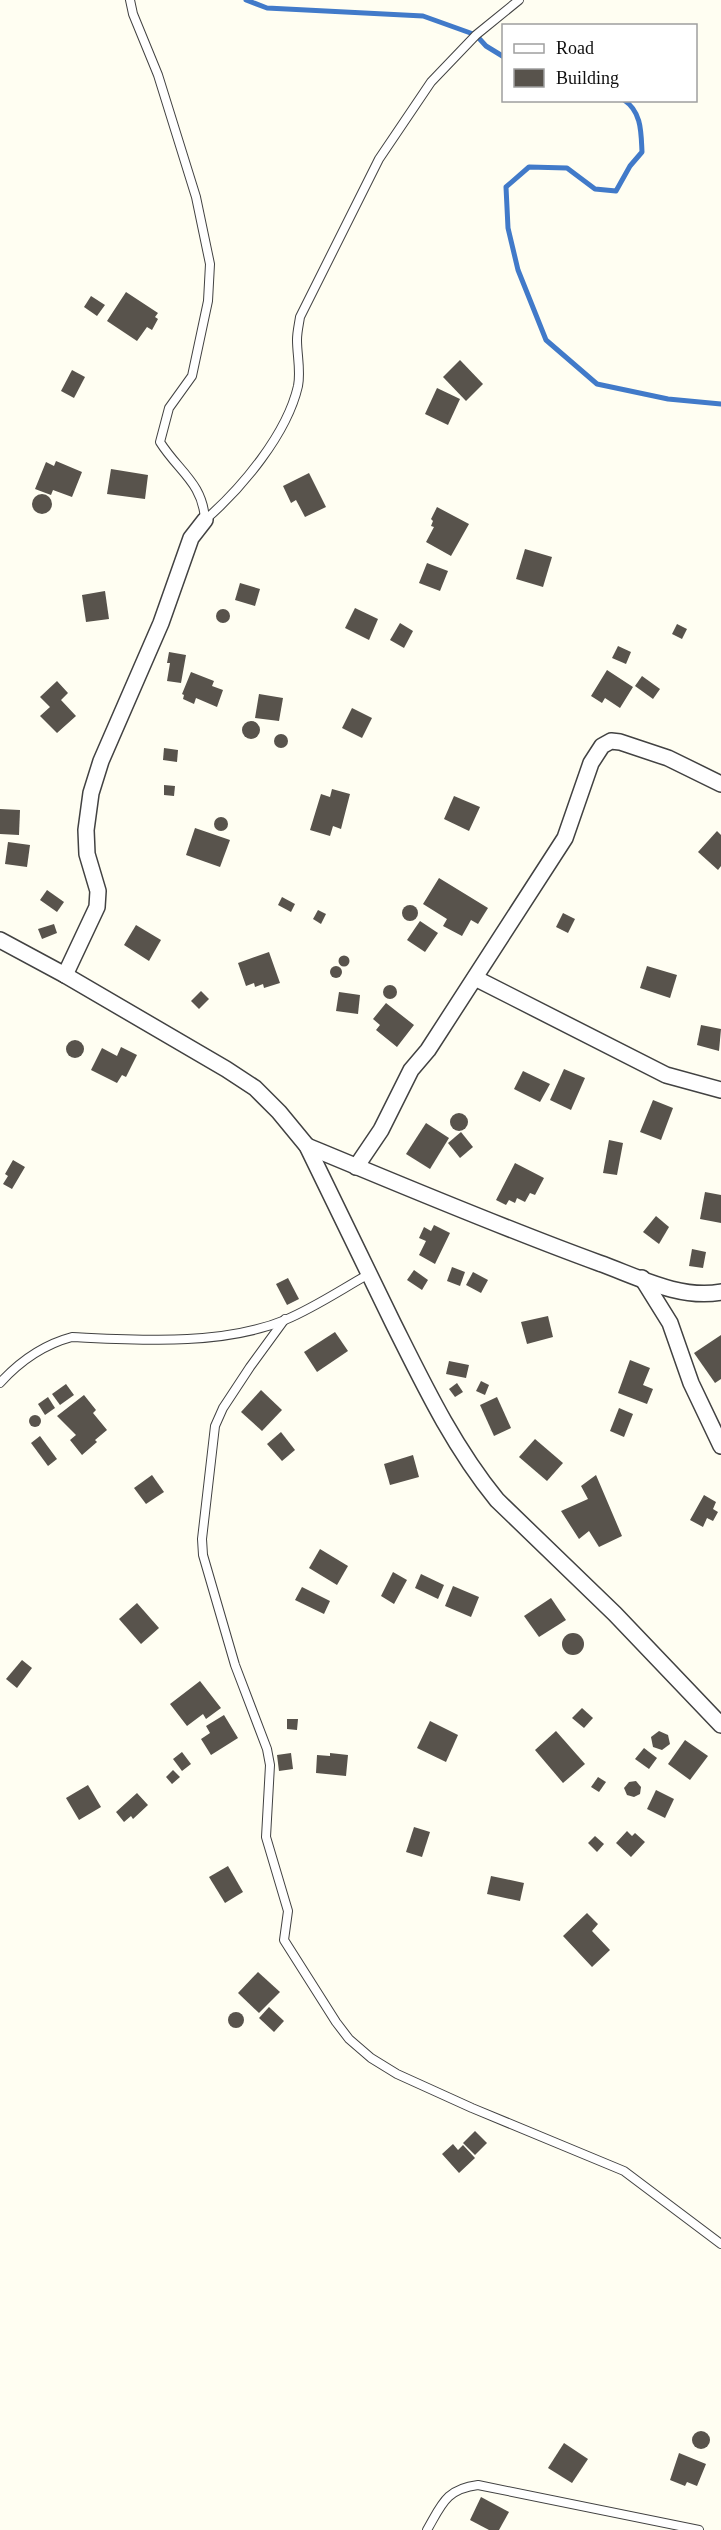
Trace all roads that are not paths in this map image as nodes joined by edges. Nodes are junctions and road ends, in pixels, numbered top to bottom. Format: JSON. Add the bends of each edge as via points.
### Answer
{"nodes":[{"id":1,"x":130,"y":0,"type":"edge"},
{"id":2,"x":519,"y":0,"type":"edge"},
{"id":3,"x":205,"y":520,"type":"junction"},
{"id":4,"x":721,"y":784,"type":"edge"},
{"id":5,"x":0,"y":940,"type":"edge"},
{"id":6,"x":65,"y":975,"type":"junction"},
{"id":7,"x":475,"y":978,"type":"junction"},
{"id":8,"x":721,"y":1090,"type":"edge"},
{"id":9,"x":307,"y":1146,"type":"junction"},
{"id":10,"x":356,"y":1167,"type":"junction"},
{"id":11,"x":369,"y":1274,"type":"junction"},
{"id":12,"x":642,"y":1278,"type":"junction"},
{"id":13,"x":721,"y":1292,"type":"edge"},
{"id":14,"x":285,"y":1320,"type":"junction"},
{"id":15,"x":0,"y":1383,"type":"edge"},
{"id":16,"x":721,"y":1446,"type":"edge"},
{"id":17,"x":721,"y":1725,"type":"edge"},
{"id":18,"x":721,"y":2244,"type":"edge"},
{"id":19,"x":428,"y":2530,"type":"edge"},
{"id":20,"x":699,"y":2530,"type":"edge"}],
"edges":[{"from":1,"to":3,"type":"lane","via":[[196,197],[210,264],[208,301],[192,376],[169,408],[160,442],[196,488],[204,502]]},
{"from":2,"to":3,"type":"lane","via":[[476,35],[431,81],[379,159],[300,317],[298,384],[290,408],[276,436],[228,501]]},
{"from":3,"to":6,"type":"street","via":[[191,538],[91,793],[87,854],[98,891],[97,907]]},
{"from":4,"to":7,"type":"street","via":[[668,758],[620,742],[602,746],[591,763],[565,838]]},
{"from":5,"to":6,"type":"street"},
{"from":6,"to":9,"type":"street","via":[[255,1088]]},
{"from":7,"to":8,"type":"street","via":[[666,1075]]},
{"from":7,"to":10,"type":"street","via":[[411,1070],[381,1130]]},
{"from":9,"to":10,"type":"street"},
{"from":9,"to":11,"type":"street"},
{"from":10,"to":12,"type":"street"},
{"from":11,"to":14,"type":"lane"},
{"from":11,"to":17,"type":"street","via":[[424,1387],[480,1479],[503,1507],[615,1614]]},
{"from":12,"to":13,"type":"street","via":[[668,1288],[707,1295]]},
{"from":12,"to":16,"type":"street","via":[[670,1323],[691,1383]]},
{"from":14,"to":15,"type":"lane","via":[[200,1339],[72,1337],[32,1354]]},
{"from":14,"to":18,"type":"lane","via":[[250,1367],[215,1426],[202,1539],[202,1555],[235,1665],[267,1749],[270,1765],[266,1837],[288,1911],[284,1940],[336,2022],[371,2058],[472,2108],[624,2171]]},
{"from":19,"to":20,"type":"lane","via":[[445,2498],[465,2486],[478,2485]]}]}
